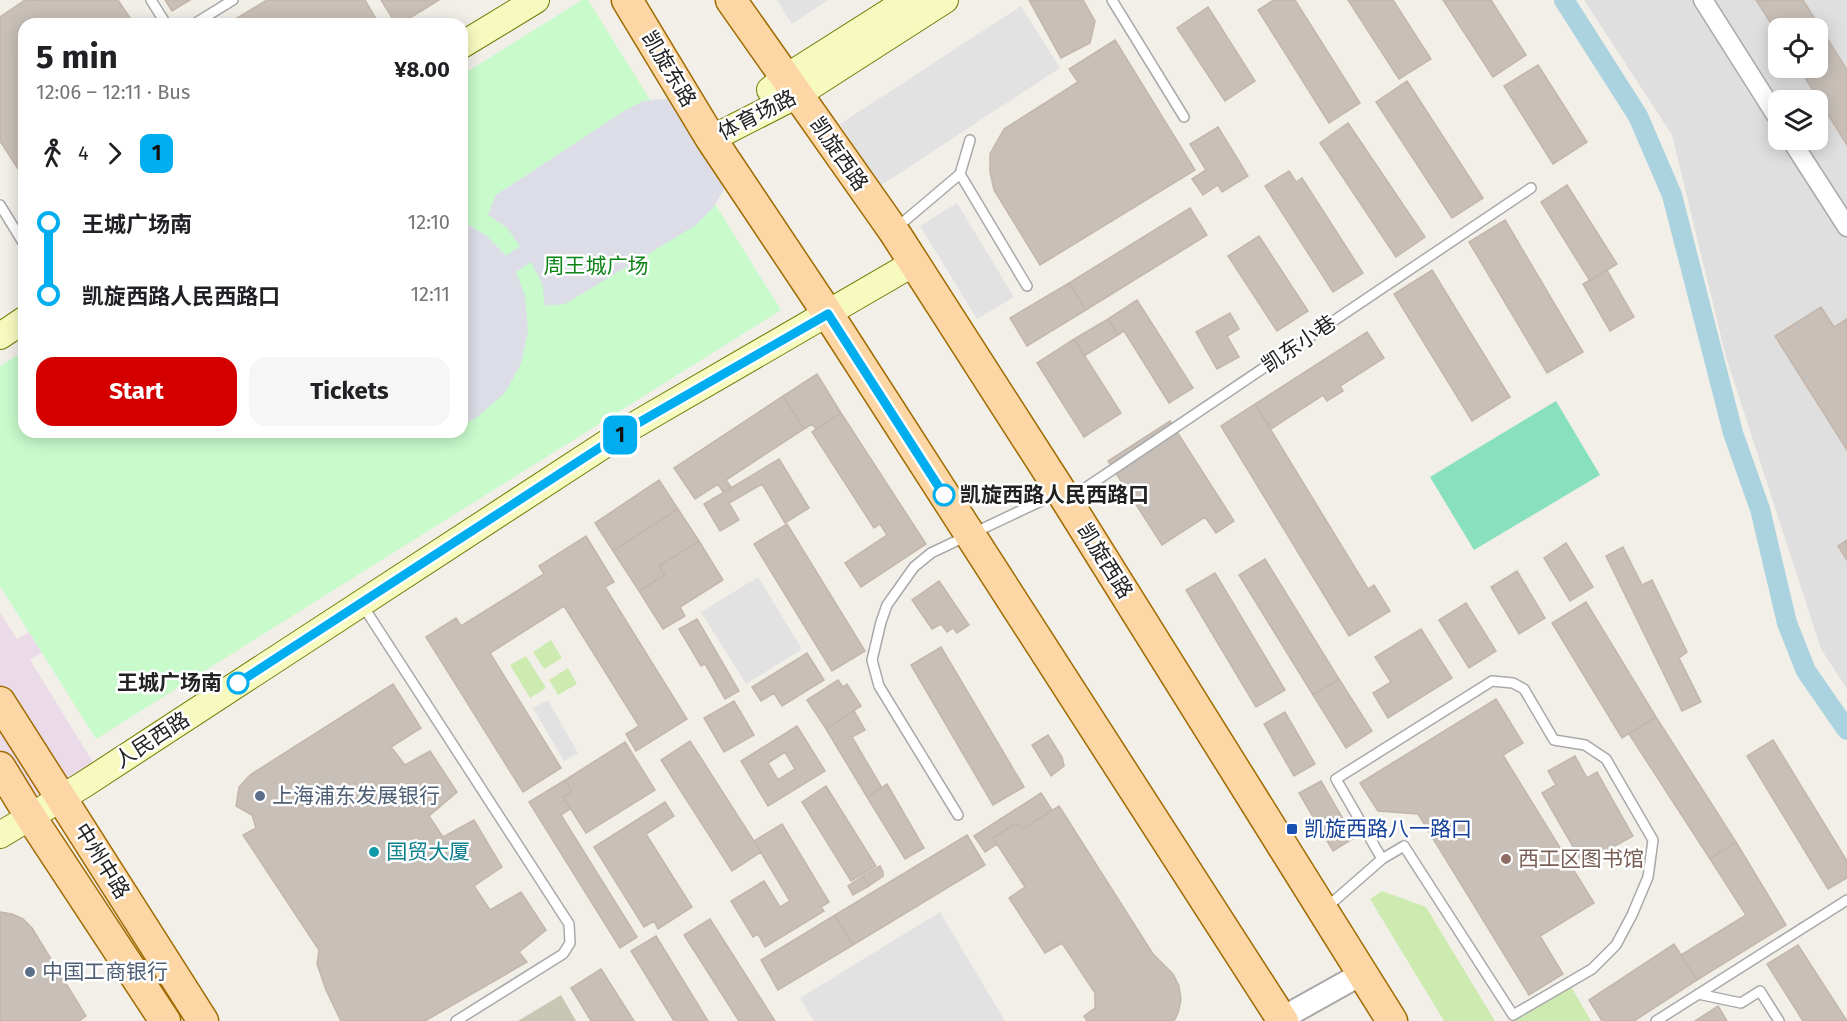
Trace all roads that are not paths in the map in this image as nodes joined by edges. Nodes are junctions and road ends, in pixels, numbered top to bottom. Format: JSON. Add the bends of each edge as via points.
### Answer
{"nodes":[{"id":1,"x":151,"y":0,"type":"edge"},
{"id":2,"x":233,"y":0,"type":"edge"},
{"id":3,"x":536,"y":0,"type":"edge"},
{"id":4,"x":627,"y":0,"type":"edge"},
{"id":5,"x":731,"y":0,"type":"edge"},
{"id":6,"x":908,"y":0,"type":"edge"},
{"id":7,"x":945,"y":0,"type":"edge"},
{"id":8,"x":1112,"y":0,"type":"edge"},
{"id":9,"x":1703,"y":0,"type":"edge"},
{"id":10,"x":162,"y":18,"type":"edge"},
{"id":11,"x":204,"y":18,"type":"edge"},
{"id":12,"x":468,"y":41,"type":"edge"},
{"id":13,"x":791,"y":87,"type":"junction"},
{"id":14,"x":1768,"y":103,"type":"edge"},
{"id":15,"x":1184,"y":117,"type":"dead end"},
{"id":16,"x":711,"y":139,"type":"junction"},
{"id":17,"x":970,"y":140,"type":"dead end"},
{"id":18,"x":1797,"y":150,"type":"edge"},
{"id":19,"x":960,"y":174,"type":"junction"},
{"id":20,"x":1532,"y":188,"type":"dead end"},
{"id":21,"x":0,"y":205,"type":"edge"},
{"id":22,"x":1847,"y":228,"type":"edge"},
{"id":23,"x":893,"y":230,"type":"junction"},
{"id":24,"x":18,"y":234,"type":"edge"},
{"id":25,"x":914,"y":263,"type":"junction"},
{"id":26,"x":1027,"y":286,"type":"dead end"},
{"id":27,"x":828,"y":314,"type":"junction"},
{"id":28,"x":18,"y":324,"type":"edge"},
{"id":29,"x":0,"y":336,"type":"edge"},
{"id":30,"x":1064,"y":496,"type":"junction"},
{"id":31,"x":969,"y":535,"type":"junction"},
{"id":32,"x":361,"y":603,"type":"junction"},
{"id":33,"x":0,"y":702,"type":"edge"},
{"id":34,"x":0,"y":767,"type":"edge"},
{"id":35,"x":62,"y":798,"type":"junction"},
{"id":36,"x":958,"y":815,"type":"dead end"},
{"id":37,"x":30,"y":816,"type":"junction"},
{"id":38,"x":0,"y":835,"type":"edge"},
{"id":39,"x":1382,"y":859,"type":"junction"},
{"id":40,"x":1847,"y":900,"type":"edge"},
{"id":41,"x":1324,"y":910,"type":"junction"},
{"id":42,"x":1363,"y":973,"type":"junction"},
{"id":43,"x":1698,"y":994,"type":"junction"},
{"id":44,"x":1285,"y":1020,"type":"edge"},
{"id":45,"x":165,"y":1021,"type":"edge"},
{"id":46,"x":203,"y":1021,"type":"edge"},
{"id":47,"x":456,"y":1021,"type":"edge"},
{"id":48,"x":1392,"y":1021,"type":"edge"},
{"id":49,"x":1656,"y":1021,"type":"edge"},
{"id":50,"x":1779,"y":1021,"type":"edge"}],
"edges":[{"from":1,"to":10,"type":"lane"},
{"from":2,"to":11,"type":"lane"},
{"from":3,"to":12,"type":"main road"},
{"from":4,"to":16,"type":"main road","name":"凯旋东路"},
{"from":5,"to":13,"type":"main road"},
{"from":6,"to":13,"type":"main road","name":"体育场路"},
{"from":7,"to":13,"type":"main road","name":"体育场路"},
{"from":8,"to":15,"type":"lane"},
{"from":9,"to":14,"type":"street"},
{"from":13,"to":16,"type":"main road","name":"体育场路"},
{"from":13,"to":23,"type":"main road","name":"凯旋西路"},
{"from":16,"to":27,"type":"main road"},
{"from":17,"to":19,"type":"lane"},
{"from":18,"to":22,"type":"street"},
{"from":19,"to":23,"type":"lane"},
{"from":19,"to":26,"type":"lane"},
{"from":20,"to":30,"type":"lane","name":"凯东小巷"},
{"from":21,"to":24,"type":"lane"},
{"from":23,"to":25,"type":"main road","name":"凯旋西路"},
{"from":25,"to":27,"type":"main road","name":"人民西路"},
{"from":25,"to":30,"type":"main road","name":"凯旋西路"},
{"from":27,"to":31,"type":"main road"},
{"from":27,"to":32,"type":"main road","name":"人民西路","via":[[633,426]]},
{"from":28,"to":29,"type":"main road"},
{"from":30,"to":31,"type":"lane","name":"凯东小巷"},
{"from":30,"to":41,"type":"main road","name":"凯旋西路"},
{"from":31,"to":36,"type":"lane","name":"凯东小巷","via":[[931,553],[900,584],[880,622],[872,660],[879,686]]},
{"from":31,"to":44,"type":"main road"},
{"from":32,"to":35,"type":"main road","name":"人民西路"},
{"from":32,"to":47,"type":"lane","via":[[568,924],[570,943],[563,954]]},
{"from":33,"to":35,"type":"main road","name":"中州中路"},
{"from":34,"to":37,"type":"main road","name":"中州中路"},
{"from":35,"to":37,"type":"main road","name":"人民西路"},
{"from":35,"to":46,"type":"main road","name":"中州中路"},
{"from":37,"to":38,"type":"main road","name":"人民西路"},
{"from":37,"to":45,"type":"main road","name":"中州中路"},
{"from":39,"to":39,"type":"lane","via":[[1404,846],[1513,1015],[1592,969],[1616,945],[1648,877],[1653,840],[1606,759],[1585,745],[1554,740],[1524,689],[1513,683],[1492,681],[1336,779]]},
{"from":39,"to":41,"type":"lane"},
{"from":40,"to":43,"type":"lane"},
{"from":41,"to":42,"type":"main road","name":"凯旋西路"},
{"from":42,"to":44,"type":"street"},
{"from":42,"to":48,"type":"main road","name":"凯旋西路"},
{"from":43,"to":49,"type":"lane"},
{"from":43,"to":50,"type":"lane","via":[[1741,1003],[1760,991]]}]}
